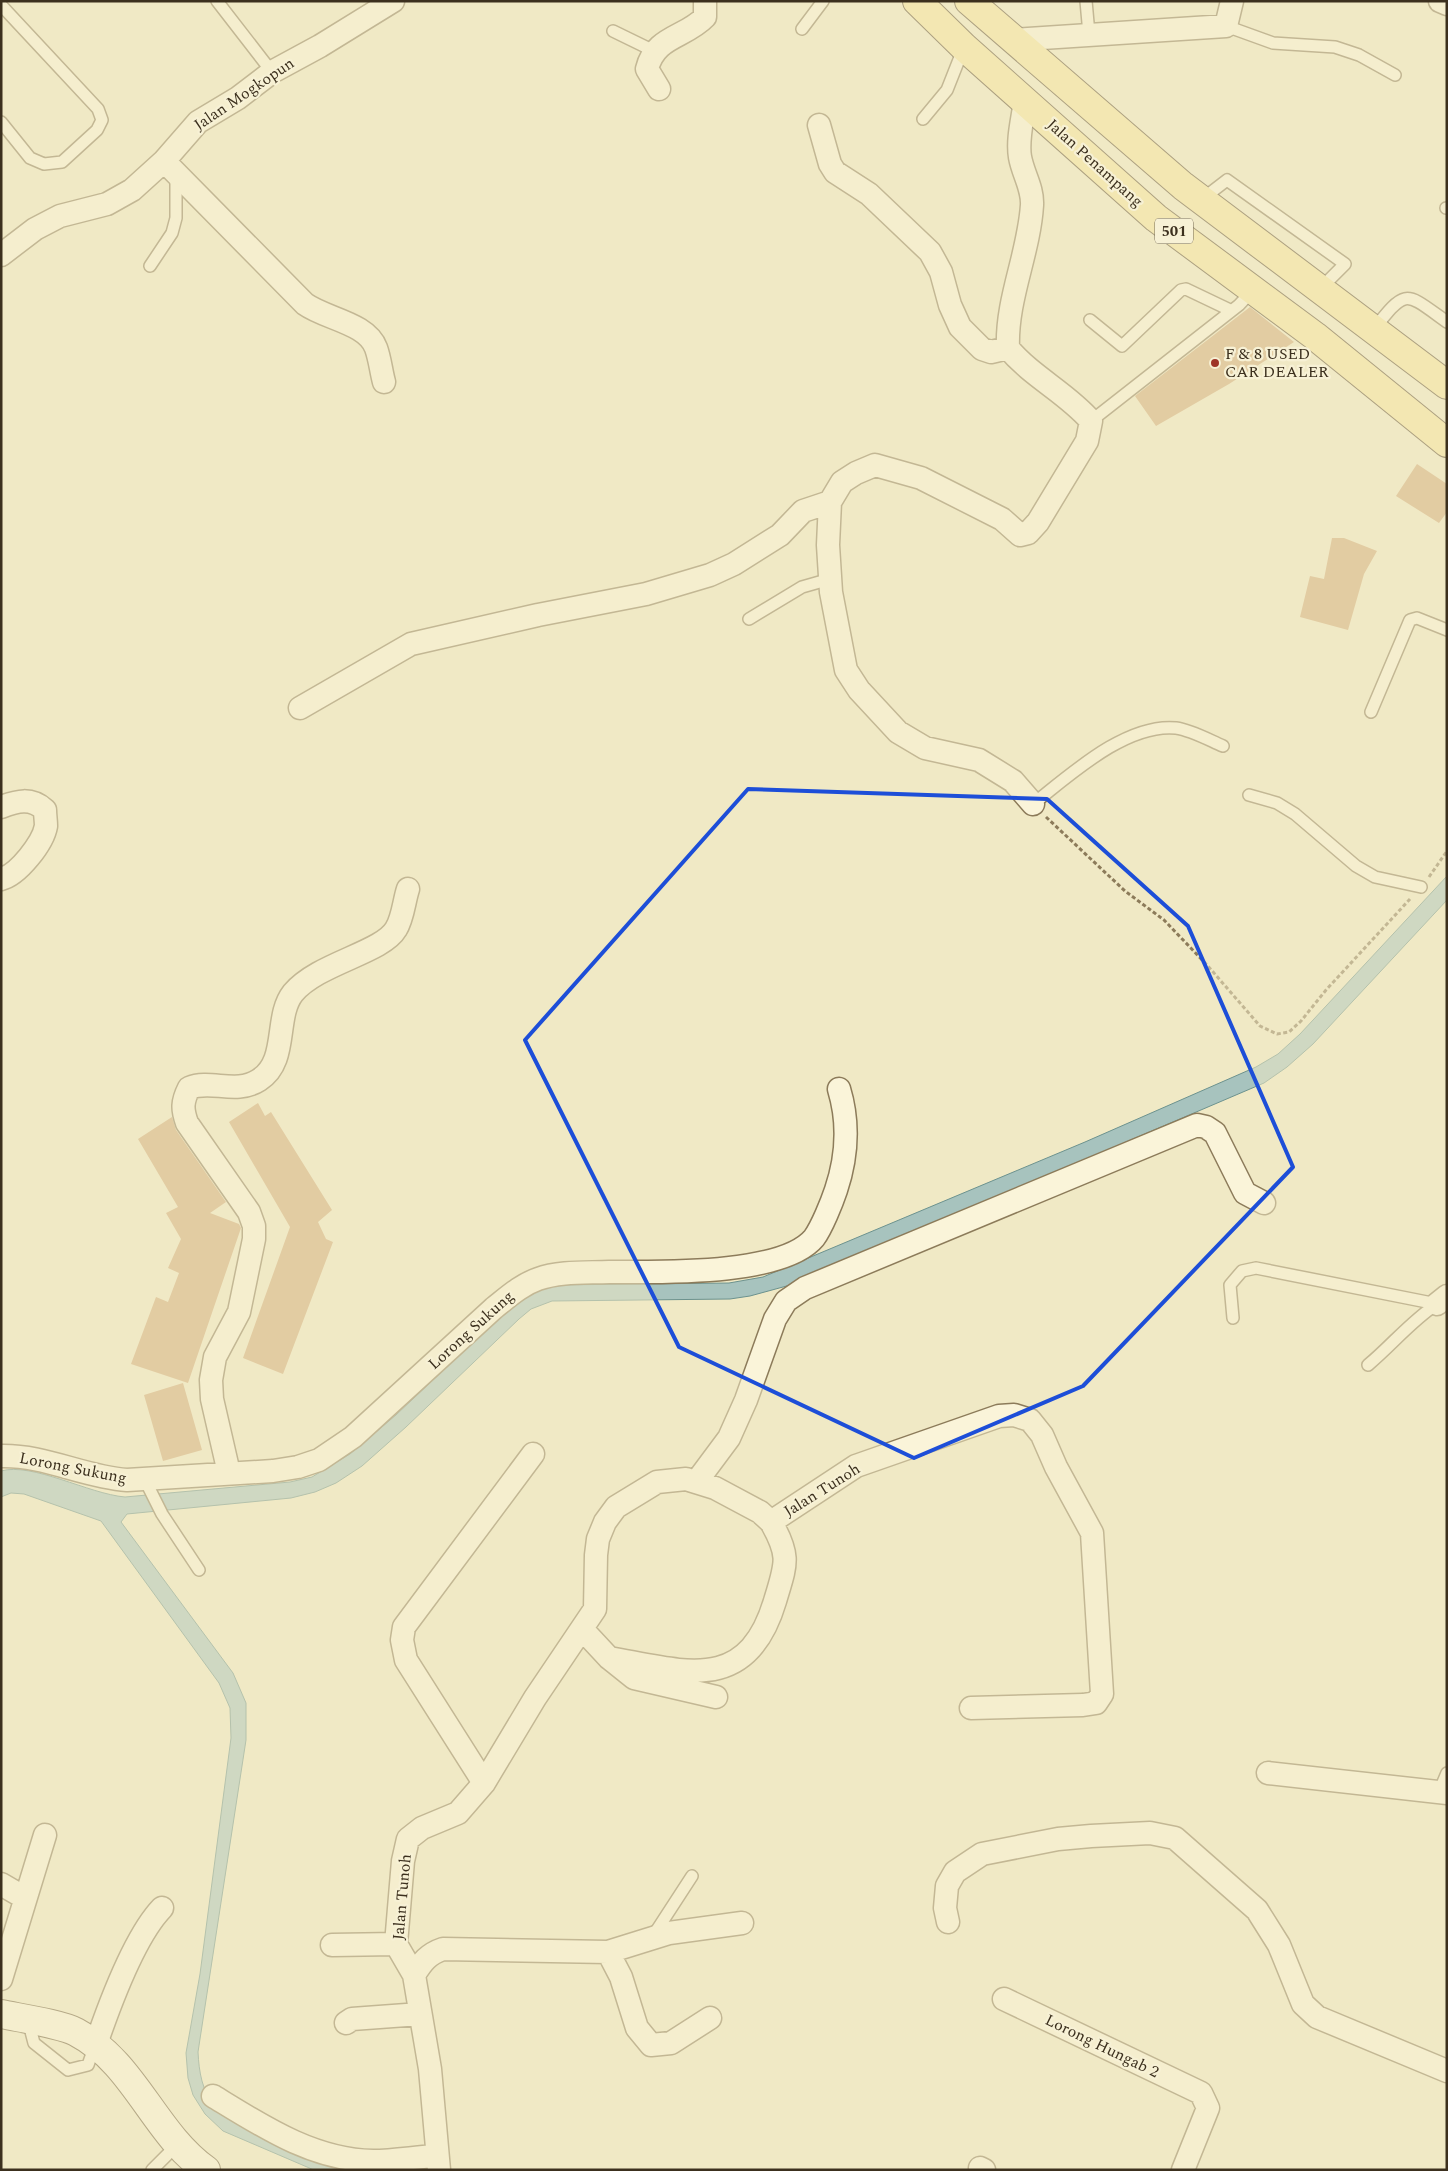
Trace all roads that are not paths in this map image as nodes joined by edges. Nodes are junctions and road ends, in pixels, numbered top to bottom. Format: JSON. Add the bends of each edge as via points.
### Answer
{"nodes":[{"id":1,"x":216,"y":1,"type":"edge"},
{"id":2,"x":393,"y":1,"type":"edge"},
{"id":3,"x":705,"y":1,"type":"edge"},
{"id":4,"x":823,"y":1,"type":"edge"},
{"id":5,"x":917,"y":1,"type":"edge"},
{"id":6,"x":969,"y":1,"type":"edge"},
{"id":7,"x":1086,"y":1,"type":"edge"},
{"id":8,"x":1440,"y":1,"type":"edge"},
{"id":9,"x":1447,"y":4,"type":"edge"},
{"id":10,"x":1,"y":5,"type":"edge"},
{"id":11,"x":1232,"y":9,"type":"edge"},
{"id":12,"x":802,"y":29,"type":"dead end"},
{"id":13,"x":613,"y":32,"type":"dead end"},
{"id":14,"x":1089,"y":34,"type":"junction"},
{"id":15,"x":1012,"y":40,"type":"junction"},
{"id":16,"x":964,"y":47,"type":"junction"},
{"id":17,"x":654,"y":50,"type":"junction"},
{"id":18,"x":272,"y":72,"type":"junction"},
{"id":19,"x":1395,"y":76,"type":"dead end"},
{"id":20,"x":659,"y":89,"type":"dead end"},
{"id":21,"x":1025,"y":100,"type":"junction"},
{"id":22,"x":923,"y":119,"type":"dead end"},
{"id":23,"x":1,"y":122,"type":"edge"},
{"id":24,"x":819,"y":125,"type":"dead end"},
{"id":25,"x":170,"y":166,"type":"junction"},
{"id":26,"x":1201,"y":200,"type":"junction"},
{"id":27,"x":1,"y":255,"type":"edge"},
{"id":28,"x":150,"y":266,"type":"dead end"},
{"id":29,"x":1253,"y":290,"type":"junction"},
{"id":30,"x":1319,"y":290,"type":"junction"},
{"id":31,"x":1230,"y":310,"type":"junction"},
{"id":32,"x":1090,"y":320,"type":"dead end"},
{"id":33,"x":1447,"y":322,"type":"edge"},
{"id":34,"x":1373,"y":330,"type":"junction"},
{"id":35,"x":1008,"y":348,"type":"junction"},
{"id":36,"x":384,"y":382,"type":"dead end"},
{"id":37,"x":1447,"y":385,"type":"edge"},
{"id":38,"x":1091,"y":421,"type":"junction"},
{"id":39,"x":1447,"y":443,"type":"edge"},
{"id":40,"x":830,"y":502,"type":"junction"},
{"id":41,"x":830,"y":580,"type":"junction"},
{"id":42,"x":750,"y":619,"type":"dead end"},
{"id":43,"x":1447,"y":630,"type":"edge"},
{"id":44,"x":300,"y":708,"type":"dead end"},
{"id":45,"x":1371,"y":712,"type":"dead end"},
{"id":46,"x":1223,"y":746,"type":"dead end"},
{"id":47,"x":1249,"y":795,"type":"dead end"},
{"id":48,"x":1033,"y":804,"type":"joint"},
{"id":49,"x":1,"y":807,"type":"edge"},
{"id":50,"x":1,"y":878,"type":"edge"},
{"id":51,"x":1422,"y":887,"type":"road end"},
{"id":52,"x":408,"y":889,"type":"dead end"},
{"id":53,"x":839,"y":1089,"type":"dead end"},
{"id":54,"x":1264,"y":1202,"type":"dead end"},
{"id":55,"x":1442,"y":1300,"type":"edge"},
{"id":56,"x":1233,"y":1318,"type":"dead end"},
{"id":57,"x":1368,"y":1365,"type":"dead end"},
{"id":58,"x":533,"y":1454,"type":"dead end"},
{"id":59,"x":1,"y":1456,"type":"edge"},
{"id":60,"x":229,"y":1473,"type":"junction"},
{"id":61,"x":697,"y":1481,"type":"junction"},
{"id":62,"x":148,"y":1485,"type":"junction"},
{"id":63,"x":771,"y":1522,"type":"junction"},
{"id":64,"x":199,"y":1570,"type":"dead end"},
{"id":65,"x":582,"y":1629,"type":"junction"},
{"id":66,"x":609,"y":1658,"type":"junction"},
{"id":67,"x":716,"y":1697,"type":"dead end"},
{"id":68,"x":971,"y":1708,"type":"dead end"},
{"id":69,"x":1268,"y":1773,"type":"dead end"},
{"id":70,"x":484,"y":1783,"type":"junction"},
{"id":71,"x":1444,"y":1786,"type":"edge"},
{"id":72,"x":45,"y":1835,"type":"dead end"},
{"id":73,"x":692,"y":1876,"type":"dead end"},
{"id":74,"x":1,"y":1884,"type":"edge"},
{"id":75,"x":25,"y":1898,"type":"junction"},
{"id":76,"x":162,"y":1908,"type":"dead end"},
{"id":77,"x":948,"y":1922,"type":"dead end"},
{"id":78,"x":742,"y":1923,"type":"dead end"},
{"id":79,"x":652,"y":1937,"type":"junction"},
{"id":80,"x":396,"y":1944,"type":"junction"},
{"id":81,"x":332,"y":1945,"type":"dead end"},
{"id":82,"x":608,"y":1952,"type":"junction"},
{"id":83,"x":2,"y":1974,"type":"edge"},
{"id":84,"x":414,"y":1975,"type":"junction"},
{"id":85,"x":1004,"y":1999,"type":"dead end"},
{"id":86,"x":1,"y":2014,"type":"edge"},
{"id":87,"x":420,"y":2014,"type":"junction"},
{"id":88,"x":710,"y":2018,"type":"dead end"},
{"id":89,"x":28,"y":2020,"type":"junction"},
{"id":90,"x":346,"y":2023,"type":"dead end"},
{"id":91,"x":96,"y":2044,"type":"junction"},
{"id":92,"x":1447,"y":2071,"type":"edge"},
{"id":93,"x":213,"y":2096,"type":"dead end"},
{"id":94,"x":177,"y":2145,"type":"junction"},
{"id":95,"x":438,"y":2164,"type":"edge"},
{"id":96,"x":152,"y":2170,"type":"edge"},
{"id":97,"x":206,"y":2170,"type":"edge"},
{"id":98,"x":1183,"y":2170,"type":"edge"}],
"edges":[{"from":1,"to":18,"type":"lane"},
{"from":2,"to":18,"type":"street","name":"Jalan Mogkopun"},
{"from":3,"to":17,"type":"street","via":[[705,16],[698,25]]},
{"from":4,"to":12,"type":"lane"},
{"from":5,"to":16,"type":"main road","name":"Jalan Penampang","number":"501"},
{"from":6,"to":15,"type":"main road","number":"501"},
{"from":7,"to":14,"type":"lane"},
{"from":8,"to":9,"type":"street"},
{"from":10,"to":23,"type":"lane","via":[[98,109],[102,120],[96,130],[62,162],[44,164],[30,158]]},
{"from":11,"to":14,"type":"street"},
{"from":11,"to":19,"type":"lane","via":[[1273,43],[1335,47],[1359,54]]},
{"from":13,"to":17,"type":"lane"},
{"from":14,"to":15,"type":"street"},
{"from":15,"to":26,"type":"main road","number":"501"},
{"from":16,"to":21,"type":"main road","name":"Jalan Penampang","number":"501"},
{"from":16,"to":22,"type":"lane","via":[[947,90]]},
{"from":17,"to":20,"type":"street","via":[[647,69]]},
{"from":18,"to":25,"type":"street","name":"Jalan Mogkopun","via":[[238,98],[198,122]]},
{"from":21,"to":29,"type":"main road","name":"Jalan Penampang","number":"501","via":[[1156,218]]},
{"from":21,"to":35,"type":"street","via":[[1020,156],[1032,203],[1030,228],[1010,312]]},
{"from":24,"to":35,"type":"street","via":[[835,172],[869,194],[930,252],[941,272],[960,327],[982,349],[991,352]]},
{"from":25,"to":27,"type":"street","name":"Jalan Mogkopun","via":[[108,204],[60,216],[35,229]]},
{"from":25,"to":28,"type":"lane","via":[[176,218],[172,233]]},
{"from":25,"to":36,"type":"street","via":[[305,304],[317,313],[362,330],[376,347]]},
{"from":26,"to":30,"type":"main road","number":"501"},
{"from":26,"to":30,"type":"lane","via":[[1227,180],[1345,264]]},
{"from":29,"to":31,"type":"lane"},
{"from":29,"to":39,"type":"main road","name":"Jalan Penampang","number":"501"},
{"from":30,"to":34,"type":"main road","number":"501"},
{"from":31,"to":32,"type":"lane","via":[[1186,289],[1180,290],[1122,346]]},
{"from":31,"to":38,"type":"lane"},
{"from":33,"to":34,"type":"lane","via":[[1417,300],[1402,299]]},
{"from":34,"to":37,"type":"main road","number":"501"},
{"from":35,"to":38,"type":"street","via":[[1038,378],[1078,407]]},
{"from":38,"to":40,"type":"street","via":[[1088,441],[1028,533],[1020,535],[1002,519],[922,478],[875,465],[842,482]]},
{"from":40,"to":41,"type":"street"},
{"from":40,"to":44,"type":"street","via":[[803,511],[780,535],[710,575],[646,594],[410,644]]},
{"from":41,"to":42,"type":"lane","via":[[802,587]]},
{"from":41,"to":48,"type":"street","via":[[846,670],[859,690],[898,732],[925,748],[979,760],[1013,781]]},
{"from":43,"to":45,"type":"lane","via":[[1417,618],[1410,620]]},
{"from":46,"to":48,"type":"lane","via":[[1176,728],[1149,731],[1121,740]]},
{"from":47,"to":51,"type":"lane","via":[[1277,803],[1295,814],[1356,866],[1375,877]]},
{"from":49,"to":50,"type":"street","via":[[20,800],[39,804],[45,810],[46,826],[38,846],[16,869]]},
{"from":52,"to":60,"type":"street","via":[[396,929],[385,940],[308,978],[292,994],[278,1050],[270,1069],[261,1079],[235,1088],[197,1085],[189,1088],[184,1098],[182,1108],[187,1123],[249,1212],[254,1226],[239,1312],[216,1356],[211,1380],[212,1399]]},
{"from":53,"to":60,"type":"street","name":"Lorong Sukung","via":[[846,1122],[840,1177],[814,1237],[800,1249],[764,1263],[738,1266],[571,1273],[538,1279],[517,1289],[463,1334],[353,1437],[319,1460],[273,1471]]},
{"from":54,"to":61,"type":"street","via":[[1245,1193],[1214,1133],[1197,1125],[805,1288],[786,1301],[775,1319],[729,1438]]},
{"from":55,"to":56,"type":"lane","via":[[1256,1268],[1242,1271],[1230,1285]]},
{"from":55,"to":57,"type":"lane","via":[[1417,1317],[1392,1345]]},
{"from":58,"to":70,"type":"street","via":[[404,1627],[402,1640],[406,1660]]},
{"from":59,"to":62,"type":"street","name":"Lorong Sukung","via":[[27,1457],[109,1479]]},
{"from":60,"to":62,"type":"street","name":"Lorong Sukung"},
{"from":61,"to":63,"type":"street","name":"Jalan Tunoh","via":[[744,1503]]},
{"from":61,"to":65,"type":"street","name":"Jalan Tunoh","via":[[657,1482],[616,1507],[598,1539],[595,1609]]},
{"from":62,"to":64,"type":"lane","via":[[162,1514]]},
{"from":63,"to":66,"type":"street","via":[[783,1544],[786,1564],[770,1617],[753,1649],[726,1668],[686,1672]]},
{"from":63,"to":68,"type":"street","name":"Jalan Tunoh","via":[[856,1466],[976,1422],[1014,1414],[1030,1420],[1042,1435],[1092,1533],[1102,1694],[1096,1703]]},
{"from":65,"to":66,"type":"street"},
{"from":65,"to":70,"type":"street","name":"Jalan Tunoh","via":[[535,1698]]},
{"from":66,"to":67,"type":"street","via":[[634,1678]]},
{"from":69,"to":71,"type":"street"},
{"from":70,"to":80,"type":"street","name":"Jalan Tunoh","via":[[458,1813],[422,1828],[408,1839]]},
{"from":72,"to":75,"type":"street"},
{"from":73,"to":79,"type":"lane"},
{"from":74,"to":75,"type":"street"},
{"from":75,"to":83,"type":"street"},
{"from":76,"to":91,"type":"street","via":[[150,1921],[106,2011]]},
{"from":77,"to":92,"type":"street","via":[[944,1908],[947,1886],[955,1872],[982,1854],[1058,1839],[1150,1833],[1175,1838],[1257,1910],[1278,1945],[1304,2004],[1317,2017]]},
{"from":78,"to":79,"type":"street"},
{"from":79,"to":82,"type":"street"},
{"from":80,"to":81,"type":"street"},
{"from":80,"to":84,"type":"street","name":"Jalan Tunoh"},
{"from":82,"to":84,"type":"street","via":[[443,1949],[423,1961]]},
{"from":82,"to":88,"type":"street","via":[[621,1976],[638,2028],[652,2045],[670,2043]]},
{"from":84,"to":87,"type":"street","name":"Jalan Tunoh"},
{"from":85,"to":98,"type":"street","name":"Lorong Hungab 2","via":[[1201,2093],[1208,2108]]},
{"from":86,"to":89,"type":"main road"},
{"from":87,"to":90,"type":"street","via":[[352,2019]]},
{"from":87,"to":95,"type":"street","name":"Jalan Tunoh","via":[[430,2069]]},
{"from":89,"to":91,"type":"main road","via":[[74,2031]]},
{"from":89,"to":91,"type":"lane","via":[[34,2043],[68,2070],[88,2065]]},
{"from":91,"to":94,"type":"main road","via":[[123,2069]]},
{"from":93,"to":95,"type":"street","via":[[265,2128],[327,2155]]},
{"from":94,"to":96,"type":"lane"},
{"from":94,"to":97,"type":"main road"}]}
